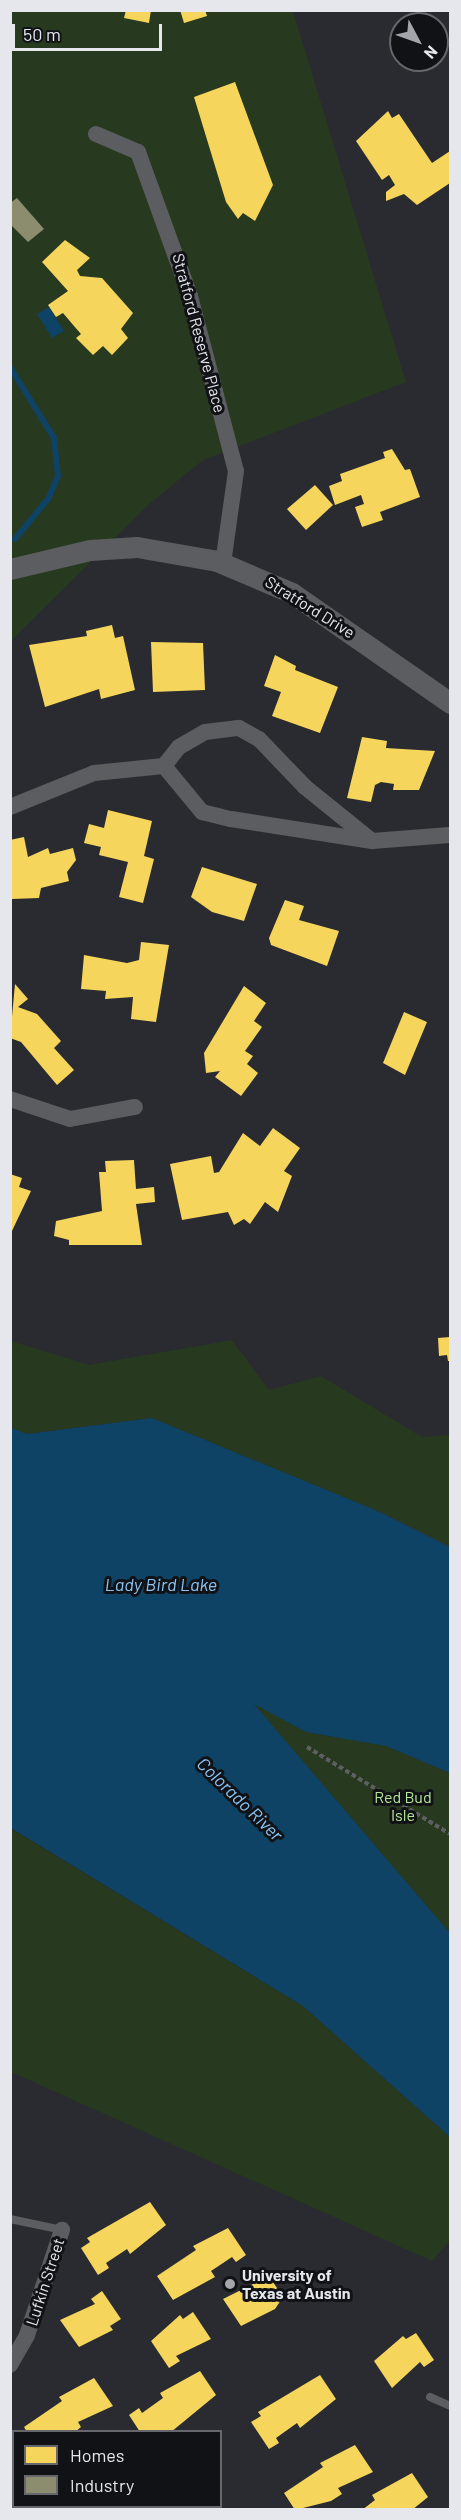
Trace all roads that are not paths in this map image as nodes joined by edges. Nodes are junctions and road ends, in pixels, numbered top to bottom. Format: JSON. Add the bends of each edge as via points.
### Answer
{"nodes":[{"id":1,"x":96,"y":134,"type":"dead end"},
{"id":2,"x":223,"y":563,"type":"junction"},
{"id":3,"x":10,"y":569,"type":"edge"},
{"id":4,"x":450,"y":703,"type":"edge"},
{"id":5,"x":164,"y":766,"type":"junction"},
{"id":6,"x":10,"y":807,"type":"edge"},
{"id":7,"x":450,"y":835,"type":"edge"},
{"id":8,"x":372,"y":841,"type":"junction"},
{"id":9,"x":10,"y":1099,"type":"edge"},
{"id":10,"x":135,"y":1107,"type":"dead end"},
{"id":11,"x":10,"y":2219,"type":"edge"},
{"id":12,"x":62,"y":2230,"type":"joint"},
{"id":13,"x":10,"y":2365,"type":"edge"},
{"id":14,"x":430,"y":2397,"type":"dead end"},
{"id":15,"x":450,"y":2406,"type":"edge"}],
"edges":[{"from":1,"to":2,"type":"street","name":"Stratford Reserve Place","via":[[138,152],[190,296],[236,471]]},
{"from":2,"to":3,"type":"street","name":"Stratford Drive","via":[[137,547],[90,550]]},
{"from":2,"to":4,"type":"street","name":"Stratford Drive","via":[[292,593]]},
{"from":5,"to":6,"type":"street","via":[[94,773]]},
{"from":5,"to":8,"type":"street","via":[[202,812]]},
{"from":5,"to":8,"type":"street","via":[[179,747],[205,732],[239,728],[259,740],[305,787]]},
{"from":7,"to":8,"type":"street"},
{"from":9,"to":10,"type":"street","via":[[70,1119]]},
{"from":11,"to":12,"type":"lane"},
{"from":12,"to":13,"type":"street","name":"Lufkin Street","via":[[27,2335]]},
{"from":14,"to":15,"type":"lane"}]}
